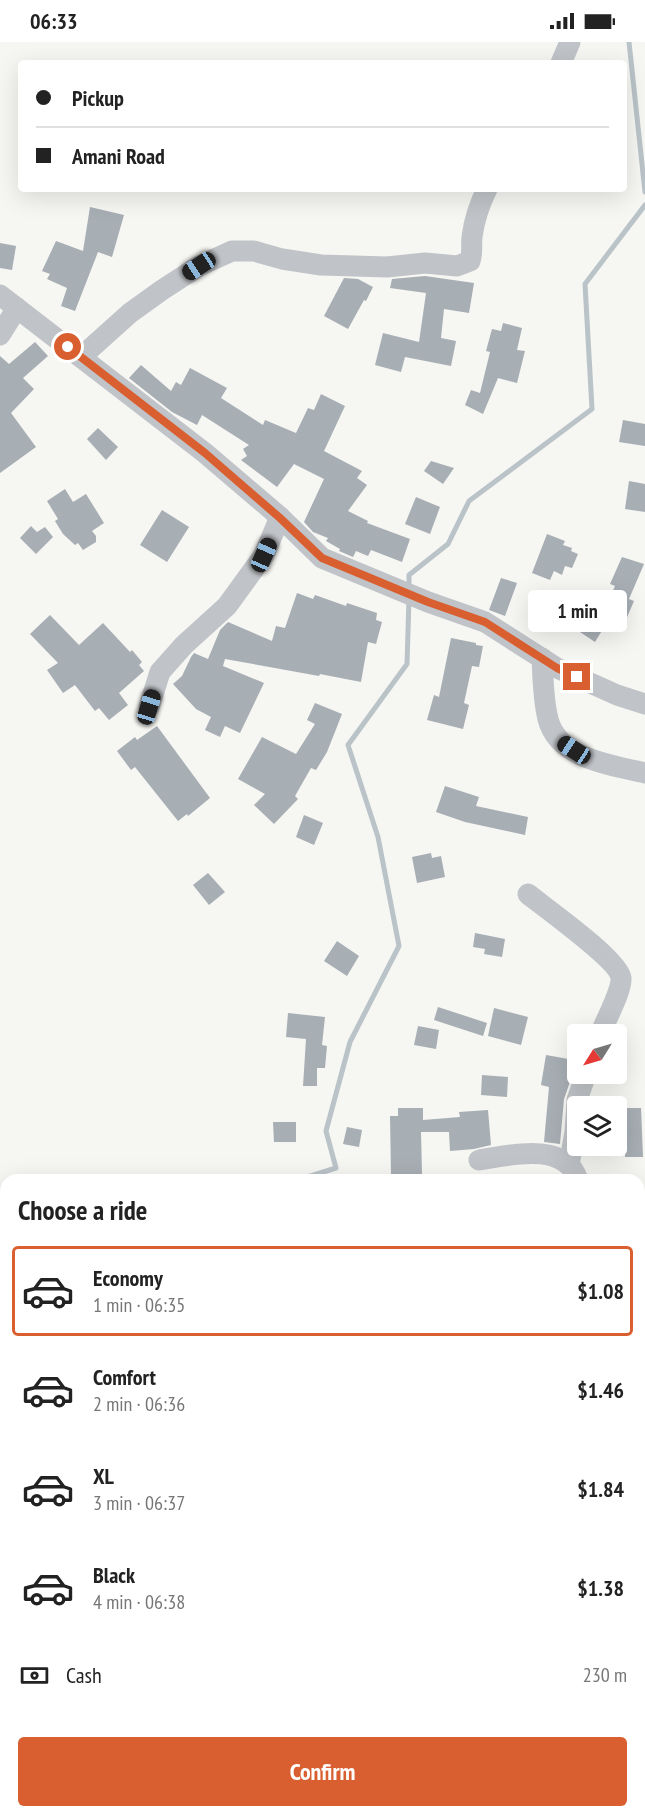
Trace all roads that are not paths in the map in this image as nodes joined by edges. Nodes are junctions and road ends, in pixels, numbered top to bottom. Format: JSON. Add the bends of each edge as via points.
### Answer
{"nodes":[{"id":1,"x":570,"y":42,"type":"edge"},
{"id":2,"x":562,"y":60,"type":"edge"},
{"id":3,"x":485,"y":192,"type":"edge"},
{"id":4,"x":8,"y":301,"type":"edge"},
{"id":5,"x":0,"y":335,"type":"edge"},
{"id":6,"x":81,"y":357,"type":"junction"},
{"id":7,"x":280,"y":518,"type":"junction"},
{"id":8,"x":542,"y":658,"type":"junction"},
{"id":9,"x":645,"y":704,"type":"edge"},
{"id":10,"x":149,"y":707,"type":"dead end"},
{"id":11,"x":645,"y":773,"type":"edge"},
{"id":12,"x":528,"y":894,"type":"dead end"},
{"id":13,"x":604,"y":1024,"type":"edge"},
{"id":14,"x":583,"y":1084,"type":"edge"},
{"id":15,"x":479,"y":1160,"type":"dead end"},
{"id":16,"x":573,"y":1173,"type":"edge"}],
"edges":[{"from":1,"to":2,"type":"street"},
{"from":3,"to":6,"type":"street","via":[[471,239],[470,261],[458,266],[321,265],[254,251],[232,251],[199,266],[154,296]]},
{"from":4,"to":5,"type":"street"},
{"from":4,"to":6,"type":"street"},
{"from":6,"to":7,"type":"street","via":[[205,453]]},
{"from":7,"to":8,"type":"street","via":[[322,558],[485,622]]},
{"from":7,"to":10,"type":"street","via":[[264,555],[227,606],[160,672]]},
{"from":8,"to":9,"type":"street","via":[[607,691]]},
{"from":8,"to":11,"type":"street","via":[[548,720],[559,740],[589,760]]},
{"from":12,"to":13,"type":"street","via":[[598,949],[621,976]]},
{"from":14,"to":16,"type":"street","via":[[577,1100]]},
{"from":15,"to":16,"type":"street","via":[[537,1153],[557,1158]]}]}
